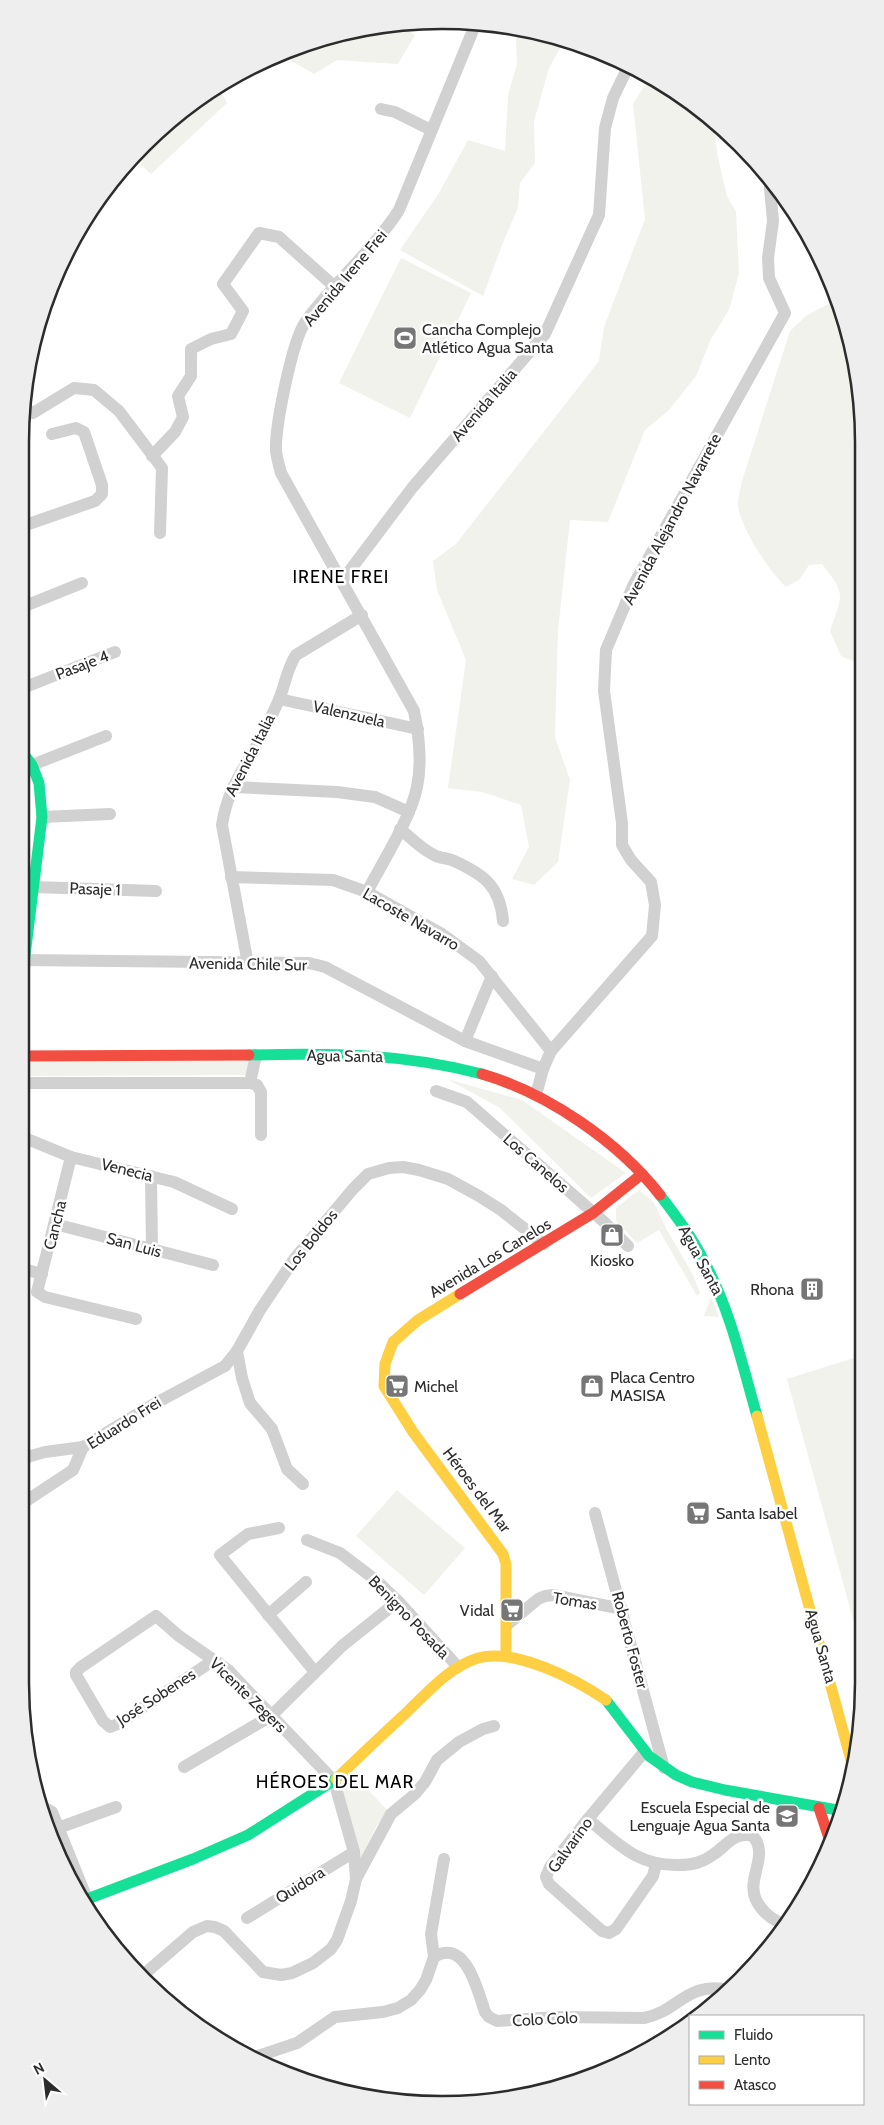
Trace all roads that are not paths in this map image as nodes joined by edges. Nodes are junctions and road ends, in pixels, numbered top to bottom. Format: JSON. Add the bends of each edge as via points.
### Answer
{"nodes":[{"id":1,"x":473,"y":30,"type":"edge"},
{"id":2,"x":626,"y":71,"type":"edge"},
{"id":3,"x":381,"y":110,"type":"dead end"},
{"id":4,"x":431,"y":130,"type":"junction"},
{"id":5,"x":770,"y":190,"type":"edge"},
{"id":6,"x":335,"y":287,"type":"junction"},
{"id":7,"x":30,"y":411,"type":"edge"},
{"id":8,"x":52,"y":434,"type":"dead end"},
{"id":9,"x":152,"y":456,"type":"junction"},
{"id":10,"x":29,"y":524,"type":"edge"},
{"id":11,"x":160,"y":533,"type":"dead end"},
{"id":12,"x":342,"y":580,"type":"junction"},
{"id":13,"x":82,"y":583,"type":"dead end"},
{"id":14,"x":29,"y":604,"type":"edge"},
{"id":15,"x":362,"y":615,"type":"junction"},
{"id":16,"x":115,"y":652,"type":"dead end"},
{"id":17,"x":29,"y":686,"type":"edge"},
{"id":18,"x":279,"y":699,"type":"junction"},
{"id":19,"x":418,"y":729,"type":"junction"},
{"id":20,"x":106,"y":736,"type":"dead end"},
{"id":21,"x":29,"y":761,"type":"edge"},
{"id":22,"x":32,"y":765,"type":"junction"},
{"id":23,"x":29,"y":768,"type":"edge"},
{"id":24,"x":233,"y":787,"type":"junction"},
{"id":25,"x":409,"y":812,"type":"junction"},
{"id":26,"x":110,"y":814,"type":"dead end"},
{"id":27,"x":42,"y":817,"type":"junction"},
{"id":28,"x":400,"y":829,"type":"junction"},
{"id":29,"x":232,"y":876,"type":"junction"},
{"id":30,"x":34,"y":887,"type":"junction"},
{"id":31,"x":156,"y":891,"type":"dead end"},
{"id":32,"x":367,"y":892,"type":"junction"},
{"id":33,"x":29,"y":917,"type":"edge"},
{"id":34,"x":504,"y":921,"type":"dead end"},
{"id":35,"x":29,"y":960,"type":"edge"},
{"id":36,"x":248,"y":964,"type":"junction"},
{"id":37,"x":492,"y":976,"type":"junction"},
{"id":38,"x":465,"y":1040,"type":"junction"},
{"id":39,"x":551,"y":1051,"type":"junction"},
{"id":40,"x":256,"y":1054,"type":"junction"},
{"id":41,"x":29,"y":1056,"type":"edge"},
{"id":42,"x":542,"y":1069,"type":"junction"},
{"id":43,"x":29,"y":1083,"type":"edge"},
{"id":44,"x":250,"y":1083,"type":"junction"},
{"id":45,"x":436,"y":1091,"type":"dead end"},
{"id":46,"x":536,"y":1095,"type":"junction"},
{"id":47,"x":261,"y":1135,"type":"dead end"},
{"id":48,"x":29,"y":1140,"type":"edge"},
{"id":49,"x":71,"y":1157,"type":"junction"},
{"id":50,"x":642,"y":1174,"type":"junction"},
{"id":51,"x":151,"y":1176,"type":"junction"},
{"id":52,"x":232,"y":1209,"type":"dead end"},
{"id":53,"x":593,"y":1214,"type":"junction"},
{"id":54,"x":55,"y":1224,"type":"junction"},
{"id":55,"x":544,"y":1244,"type":"junction"},
{"id":56,"x":628,"y":1246,"type":"dead end"},
{"id":57,"x":152,"y":1250,"type":"junction"},
{"id":58,"x":213,"y":1265,"type":"dead end"},
{"id":59,"x":29,"y":1270,"type":"edge"},
{"id":60,"x":42,"y":1274,"type":"junction"},
{"id":61,"x":136,"y":1319,"type":"dead end"},
{"id":62,"x":237,"y":1351,"type":"junction"},
{"id":63,"x":384,"y":1386,"type":"joint"},
{"id":64,"x":83,"y":1447,"type":"junction"},
{"id":65,"x":29,"y":1456,"type":"edge"},
{"id":66,"x":303,"y":1484,"type":"dead end"},
{"id":67,"x":29,"y":1499,"type":"edge"},
{"id":68,"x":595,"y":1513,"type":"dead end"},
{"id":69,"x":279,"y":1528,"type":"dead end"},
{"id":70,"x":307,"y":1540,"type":"dead end"},
{"id":71,"x":306,"y":1582,"type":"dead end"},
{"id":72,"x":398,"y":1601,"type":"junction"},
{"id":73,"x":622,"y":1609,"type":"junction"},
{"id":74,"x":268,"y":1615,"type":"junction"},
{"id":75,"x":156,"y":1616,"type":"joint"},
{"id":76,"x":507,"y":1625,"type":"junction"},
{"id":77,"x":506,"y":1656,"type":"junction"},
{"id":78,"x":214,"y":1660,"type":"junction"},
{"id":79,"x":458,"y":1667,"type":"junction"},
{"id":80,"x":315,"y":1672,"type":"junction"},
{"id":81,"x":271,"y":1716,"type":"junction"},
{"id":82,"x":494,"y":1726,"type":"dead end"},
{"id":83,"x":645,"y":1751,"type":"junction"},
{"id":84,"x":849,"y":1752,"type":"edge"},
{"id":85,"x":184,"y":1767,"type":"dead end"},
{"id":86,"x":664,"y":1768,"type":"junction"},
{"id":87,"x":334,"y":1781,"type":"junction"},
{"id":88,"x":116,"y":1807,"type":"dead end"},
{"id":89,"x":819,"y":1808,"type":"junction"},
{"id":90,"x":49,"y":1810,"type":"edge"},
{"id":91,"x":835,"y":1811,"type":"edge"},
{"id":92,"x":588,"y":1819,"type":"junction"},
{"id":93,"x":58,"y":1828,"type":"junction"},
{"id":94,"x":827,"y":1832,"type":"edge"},
{"id":95,"x":354,"y":1852,"type":"junction"},
{"id":96,"x":444,"y":1858,"type":"dead end"},
{"id":97,"x":656,"y":1864,"type":"junction"},
{"id":98,"x":73,"y":1870,"type":"edge"},
{"id":99,"x":356,"y":1879,"type":"junction"},
{"id":100,"x":89,"y":1898,"type":"edge"},
{"id":101,"x":247,"y":1918,"type":"dead end"},
{"id":102,"x":779,"y":1922,"type":"edge"},
{"id":103,"x":434,"y":1957,"type":"junction"},
{"id":104,"x":147,"y":1972,"type":"edge"},
{"id":105,"x":719,"y":1989,"type":"edge"},
{"id":106,"x":261,"y":2055,"type":"edge"}],
"edges":[{"from":1,"to":4,"type":"street","name":"Avenida Irene Frei"},
{"from":2,"to":12,"type":"street","name":"Avenida Italia","via":[[613,98],[605,128],[599,215],[545,334],[412,488]]},
{"from":3,"to":4,"type":"street","via":[[395,112]]},
{"from":4,"to":6,"type":"street","name":"Avenida Irene Frei","via":[[399,210],[384,234]]},
{"from":5,"to":39,"type":"street","name":"Avenida Alejandro Navarrete","via":[[773,221],[769,278],[785,313],[633,586],[606,650],[604,692],[622,822],[622,845],[651,882],[655,905],[652,936]]},
{"from":6,"to":9,"type":"street","via":[[279,237],[260,232],[223,284],[243,311],[231,334],[191,349],[191,376],[178,396],[183,418],[175,432]]},
{"from":6,"to":12,"type":"street","name":"Avenida Irene Frei","via":[[304,323],[295,347],[278,421],[276,451],[281,473]]},
{"from":7,"to":9,"type":"street","via":[[33,413],[74,388],[94,390],[119,412]]},
{"from":8,"to":10,"type":"street","via":[[76,428],[84,432],[102,485],[102,494],[95,501]]},
{"from":9,"to":11,"type":"street","via":[[162,468]]},
{"from":12,"to":15,"type":"street","name":"Avenida Irene Frei"},
{"from":13,"to":14,"type":"street"},
{"from":15,"to":18,"type":"street","name":"Avenida Italia","via":[[296,655]]},
{"from":15,"to":19,"type":"street","name":"Avenida Irene Frei","via":[[414,711]]},
{"from":16,"to":17,"type":"street","name":"Pasaje 4"},
{"from":18,"to":19,"type":"street","name":"Valenzuela"},
{"from":18,"to":24,"type":"street","name":"Avenida Italia"},
{"from":19,"to":25,"type":"street","name":"Avenida Irene Frei","via":[[417,788]]},
{"from":20,"to":22,"type":"street"},
{"from":21,"to":22,"type":"main road"},
{"from":22,"to":23,"type":"street"},
{"from":22,"to":27,"type":"main road","via":[[39,783]]},
{"from":24,"to":25,"type":"street","via":[[337,792],[375,798]]},
{"from":24,"to":29,"type":"street","name":"Avenida Italia","via":[[225,805],[222,825]]},
{"from":25,"to":28,"type":"street","name":"Avenida Irene Frei"},
{"from":26,"to":27,"type":"street"},
{"from":27,"to":30,"type":"main road"},
{"from":28,"to":32,"type":"street","name":"Avenida Irene Frei"},
{"from":28,"to":34,"type":"street","via":[[435,856],[483,876],[498,894]]},
{"from":29,"to":32,"type":"street","name":"Lacoste Navarro","via":[[333,880]]},
{"from":29,"to":36,"type":"street","name":"Avenida Italia"},
{"from":30,"to":31,"type":"street","name":"Pasaje 1"},
{"from":30,"to":33,"type":"main road"},
{"from":32,"to":37,"type":"street","name":"Lacoste Navarro","via":[[442,934],[479,961]]},
{"from":35,"to":36,"type":"street","name":"Avenida Chile Sur"},
{"from":36,"to":38,"type":"street","name":"Avenida Chile Sur","via":[[309,963],[325,967]]},
{"from":37,"to":38,"type":"street"},
{"from":37,"to":39,"type":"street","name":"Lacoste Navarro"},
{"from":38,"to":42,"type":"street","name":"Avenida Chile Sur"},
{"from":39,"to":42,"type":"street","name":"Avenida Alejandro Navarrete"},
{"from":40,"to":41,"type":"main road","name":"Agua Santa"},
{"from":40,"to":44,"type":"street"},
{"from":40,"to":46,"type":"main road","name":"Agua Santa","via":[[413,1059],[465,1068]]},
{"from":42,"to":46,"type":"street","name":"Avenida Alejandro Navarrete"},
{"from":43,"to":44,"type":"street"},
{"from":44,"to":47,"type":"street","via":[[257,1085],[262,1092]]},
{"from":45,"to":53,"type":"street","name":"Los Canelos","via":[[467,1102]]},
{"from":46,"to":50,"type":"main road","name":"Agua Santa","via":[[568,1112],[600,1135]]},
{"from":48,"to":49,"type":"street","name":"Venecia"},
{"from":49,"to":51,"type":"street","name":"Venecia"},
{"from":49,"to":54,"type":"street","name":"Cancha"},
{"from":50,"to":53,"type":"main road","name":"Avenida Los Canelos"},
{"from":50,"to":84,"type":"main road","name":"Agua Santa","via":[[689,1234],[712,1275],[726,1312]]},
{"from":51,"to":52,"type":"street","name":"Venecia","via":[[188,1188]]},
{"from":51,"to":57,"type":"street"},
{"from":53,"to":55,"type":"main road","name":"Avenida Los Canelos"},
{"from":53,"to":56,"type":"street","name":"Los Canelos"},
{"from":54,"to":57,"type":"street","name":"San Luis"},
{"from":54,"to":60,"type":"street","name":"Cancha"},
{"from":55,"to":62,"type":"street","name":"Los Boldos","via":[[501,1210],[448,1179],[402,1167],[368,1174],[295,1258]]},
{"from":55,"to":63,"type":"main road","name":"Avenida Los Canelos","via":[[418,1320],[401,1334],[388,1353]]},
{"from":57,"to":58,"type":"street","name":"San Luis"},
{"from":59,"to":60,"type":"street"},
{"from":60,"to":61,"type":"street","name":"Cancha","via":[[37,1292],[45,1297]]},
{"from":62,"to":64,"type":"street","name":"Eduardo Frei","via":[[225,1366]]},
{"from":62,"to":66,"type":"street","via":[[250,1403],[272,1429],[287,1469]]},
{"from":63,"to":76,"type":"main road","name":"Héroes del Mar","via":[[413,1432],[503,1554]]},
{"from":64,"to":65,"type":"street"},
{"from":64,"to":67,"type":"street","name":"Eduardo Frei","via":[[73,1470]]},
{"from":68,"to":73,"type":"street","name":"Roberto Foster"},
{"from":69,"to":74,"type":"street","via":[[248,1534],[220,1555]]},
{"from":70,"to":72,"type":"street","name":"Benigno Posada","via":[[340,1553]]},
{"from":71,"to":74,"type":"street"},
{"from":72,"to":79,"type":"street","name":"Benigno Posada"},
{"from":72,"to":80,"type":"street"},
{"from":73,"to":76,"type":"street","name":"Tomas","via":[[544,1596]]},
{"from":73,"to":86,"type":"street","name":"Roberto Foster"},
{"from":74,"to":80,"type":"street"},
{"from":75,"to":78,"type":"street","name":"Vicente Zegers"},
{"from":75,"to":78,"type":"street","name":"José Sobenes","via":[[76,1672],[106,1725],[118,1724]]},
{"from":76,"to":77,"type":"main road","name":"Héroes del Mar"},
{"from":77,"to":79,"type":"main road","via":[[479,1658]]},
{"from":77,"to":83,"type":"main road","via":[[568,1676],[595,1691],[607,1700]]},
{"from":78,"to":81,"type":"street","name":"Vicente Zegers","via":[[228,1670]]},
{"from":79,"to":87,"type":"main road"},
{"from":80,"to":81,"type":"street"},
{"from":81,"to":85,"type":"street"},
{"from":81,"to":87,"type":"street","name":"Vicente Zegers"},
{"from":82,"to":99,"type":"street","via":[[459,1742],[437,1760],[415,1794],[391,1814]]},
{"from":83,"to":86,"type":"main road"},
{"from":83,"to":92,"type":"street","name":"Galvarino"},
{"from":86,"to":89,"type":"main road","via":[[702,1784]]},
{"from":87,"to":95,"type":"street"},
{"from":87,"to":100,"type":"main road","via":[[248,1835]]},
{"from":88,"to":93,"type":"street"},
{"from":89,"to":91,"type":"main road"},
{"from":89,"to":94,"type":"main road"},
{"from":90,"to":93,"type":"street"},
{"from":92,"to":97,"type":"street","via":[[629,1853]]},
{"from":92,"to":97,"type":"street","name":"Galvarino","via":[[547,1872],[547,1880],[602,1931],[609,1933],[616,1929],[653,1876]]},
{"from":93,"to":98,"type":"street"},
{"from":95,"to":99,"type":"street"},
{"from":95,"to":101,"type":"street","name":"Quidora"},
{"from":96,"to":103,"type":"street","via":[[432,1934]]},
{"from":97,"to":102,"type":"street","via":[[696,1864],[733,1838],[753,1836],[759,1847],[754,1881],[759,1904],[767,1916]]},
{"from":99,"to":104,"type":"street","via":[[338,1940],[313,1963],[292,1973],[263,1972],[224,1931],[207,1926],[193,1932]]},
{"from":103,"to":105,"type":"street","name":"Colo Colo","via":[[444,1953],[461,1957],[469,1968],[485,2012],[497,2021],[653,2017],[703,1988]]},
{"from":103,"to":106,"type":"street","via":[[420,1990],[398,2008],[335,2017],[297,2043]]}]}
